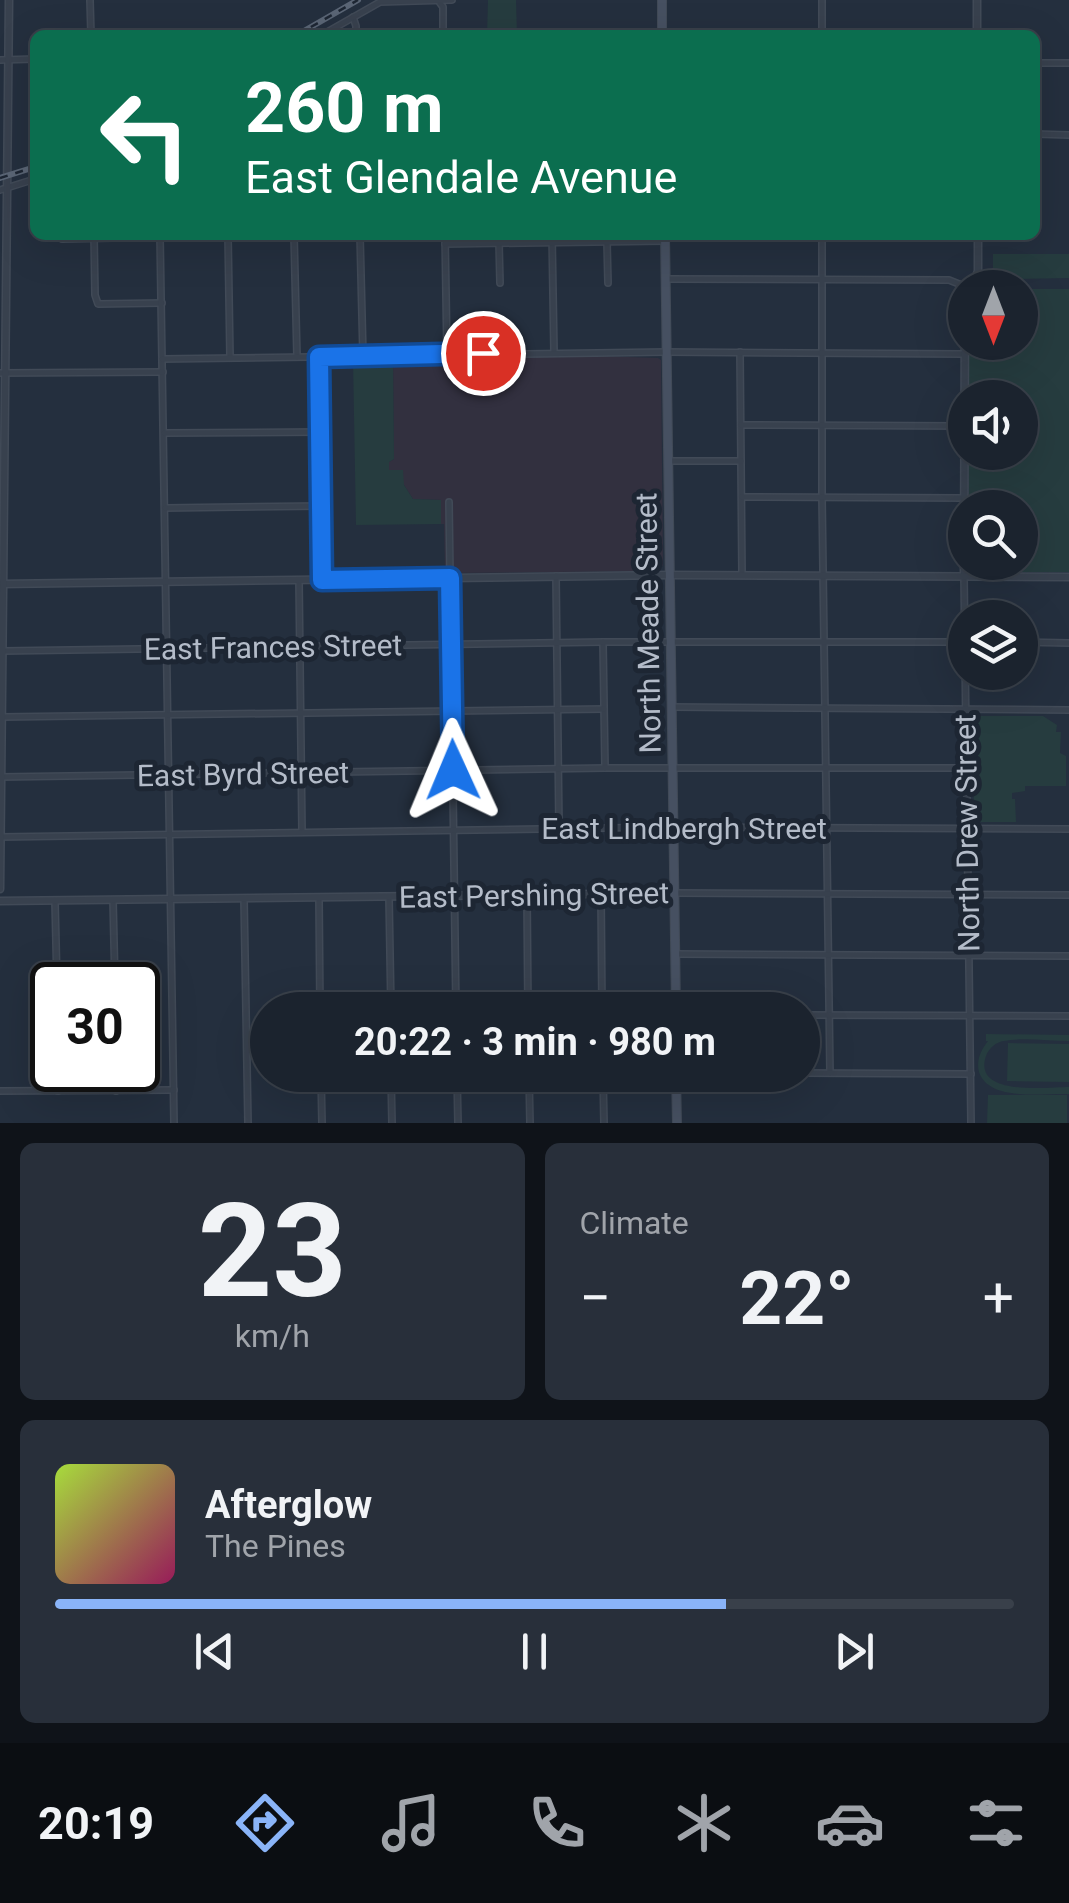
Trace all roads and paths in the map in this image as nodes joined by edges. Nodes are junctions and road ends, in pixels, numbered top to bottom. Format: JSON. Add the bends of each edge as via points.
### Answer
{"nodes":[{"id":1,"x":9,"y":0,"type":"edge"},
{"id":2,"x":90,"y":0,"type":"edge"},
{"id":3,"x":451,"y":0,"type":"edge"},
{"id":4,"x":662,"y":0,"type":"edge"},
{"id":5,"x":822,"y":0,"type":"edge"},
{"id":6,"x":978,"y":0,"type":"edge"},
{"id":7,"x":440,"y":2,"type":"edge"},
{"id":8,"x":352,"y":17,"type":"junction"},
{"id":9,"x":91,"y":30,"type":"edge"},
{"id":10,"x":330,"y":30,"type":"edge"},
{"id":11,"x":356,"y":30,"type":"edge"},
{"id":12,"x":443,"y":30,"type":"edge"},
{"id":13,"x":662,"y":30,"type":"edge"},
{"id":14,"x":822,"y":30,"type":"edge"},
{"id":15,"x":978,"y":30,"type":"edge"},
{"id":16,"x":30,"y":59,"type":"edge"},
{"id":17,"x":4,"y":60,"type":"edge"},
{"id":18,"x":1040,"y":63,"type":"edge"},
{"id":19,"x":1069,"y":63,"type":"edge"},
{"id":20,"x":1040,"y":134,"type":"edge"},
{"id":21,"x":1069,"y":134,"type":"edge"},
{"id":22,"x":30,"y":182,"type":"edge"},
{"id":23,"x":4,"y":190,"type":"edge"},
{"id":24,"x":94,"y":240,"type":"edge"},
{"id":25,"x":160,"y":240,"type":"edge"},
{"id":26,"x":228,"y":240,"type":"edge"},
{"id":27,"x":294,"y":240,"type":"edge"},
{"id":28,"x":360,"y":240,"type":"edge"},
{"id":29,"x":445,"y":240,"type":"edge"},
{"id":30,"x":539,"y":240,"type":"edge"},
{"id":31,"x":552,"y":240,"type":"edge"},
{"id":32,"x":570,"y":240,"type":"edge"},
{"id":33,"x":636,"y":240,"type":"edge"},
{"id":34,"x":665,"y":240,"type":"edge"},
{"id":35,"x":822,"y":240,"type":"edge"},
{"id":36,"x":978,"y":240,"type":"edge"},
{"id":37,"x":607,"y":242,"type":"junction"},
{"id":38,"x":499,"y":243,"type":"junction"},
{"id":39,"x":445,"y":244,"type":"junction"},
{"id":40,"x":978,"y":270,"type":"edge"},
{"id":41,"x":666,"y":279,"type":"junction"},
{"id":42,"x":822,"y":280,"type":"junction"},
{"id":43,"x":948,"y":280,"type":"edge"},
{"id":44,"x":500,"y":283,"type":"dead end"},
{"id":45,"x":608,"y":283,"type":"dead end"},
{"id":46,"x":162,"y":303,"type":"junction"},
{"id":47,"x":554,"y":352,"type":"junction"},
{"id":48,"x":666,"y":352,"type":"junction"},
{"id":49,"x":740,"y":352,"type":"junction"},
{"id":50,"x":822,"y":352,"type":"junction"},
{"id":51,"x":447,"y":354,"type":"junction"},
{"id":52,"x":948,"y":354,"type":"edge"},
{"id":53,"x":363,"y":356,"type":"junction"},
{"id":54,"x":297,"y":357,"type":"junction"},
{"id":55,"x":319,"y":357,"type":"junction"},
{"id":56,"x":162,"y":358,"type":"junction"},
{"id":57,"x":230,"y":358,"type":"junction"},
{"id":58,"x":163,"y":372,"type":"junction"},
{"id":59,"x":2,"y":373,"type":"edge"},
{"id":60,"x":740,"y":425,"type":"junction"},
{"id":61,"x":822,"y":425,"type":"junction"},
{"id":62,"x":948,"y":426,"type":"edge"},
{"id":63,"x":320,"y":432,"type":"junction"},
{"id":64,"x":164,"y":433,"type":"junction"},
{"id":65,"x":668,"y":460,"type":"junction"},
{"id":66,"x":741,"y":460,"type":"junction"},
{"id":67,"x":742,"y":497,"type":"junction"},
{"id":68,"x":822,"y":498,"type":"junction"},
{"id":69,"x":948,"y":498,"type":"edge"},
{"id":70,"x":449,"y":502,"type":"dead end"},
{"id":71,"x":321,"y":506,"type":"junction"},
{"id":72,"x":165,"y":508,"type":"junction"},
{"id":73,"x":670,"y":575,"type":"junction"},
{"id":74,"x":742,"y":575,"type":"junction"},
{"id":75,"x":824,"y":575,"type":"junction"},
{"id":76,"x":556,"y":576,"type":"junction"},
{"id":77,"x":948,"y":576,"type":"edge"},
{"id":78,"x":1038,"y":577,"type":"edge"},
{"id":79,"x":1069,"y":577,"type":"edge"},
{"id":80,"x":450,"y":578,"type":"junction"},
{"id":81,"x":299,"y":580,"type":"junction"},
{"id":82,"x":322,"y":580,"type":"junction"},
{"id":83,"x":166,"y":582,"type":"junction"},
{"id":84,"x":1,"y":584,"type":"edge"},
{"id":85,"x":670,"y":641,"type":"junction"},
{"id":86,"x":557,"y":642,"type":"junction"},
{"id":87,"x":603,"y":642,"type":"junction"},
{"id":88,"x":825,"y":642,"type":"junction"},
{"id":89,"x":948,"y":642,"type":"edge"},
{"id":90,"x":1038,"y":642,"type":"edge"},
{"id":91,"x":1069,"y":642,"type":"edge"},
{"id":92,"x":451,"y":644,"type":"junction"},
{"id":93,"x":300,"y":646,"type":"junction"},
{"id":94,"x":167,"y":648,"type":"junction"},
{"id":95,"x":1,"y":651,"type":"edge"},
{"id":96,"x":965,"y":690,"type":"edge"},
{"id":97,"x":604,"y":708,"type":"junction"},
{"id":98,"x":672,"y":708,"type":"junction"},
{"id":99,"x":825,"y":708,"type":"junction"},
{"id":100,"x":965,"y":709,"type":"junction"},
{"id":101,"x":558,"y":710,"type":"junction"},
{"id":102,"x":1069,"y":710,"type":"edge"},
{"id":103,"x":452,"y":711,"type":"junction"},
{"id":104,"x":300,"y":714,"type":"junction"},
{"id":105,"x":168,"y":715,"type":"junction"},
{"id":106,"x":1,"y":718,"type":"edge"},
{"id":107,"x":605,"y":768,"type":"junction"},
{"id":108,"x":672,"y":768,"type":"junction"},
{"id":109,"x":826,"y":768,"type":"junction"},
{"id":110,"x":966,"y":768,"type":"junction"},
{"id":111,"x":559,"y":769,"type":"junction"},
{"id":112,"x":453,"y":770,"type":"junction"},
{"id":113,"x":302,"y":773,"type":"junction"},
{"id":114,"x":169,"y":775,"type":"junction"},
{"id":115,"x":1,"y":777,"type":"edge"},
{"id":116,"x":673,"y":827,"type":"junction"},
{"id":117,"x":827,"y":827,"type":"junction"},
{"id":118,"x":560,"y":828,"type":"junction"},
{"id":119,"x":966,"y":829,"type":"junction"},
{"id":120,"x":1069,"y":829,"type":"edge"},
{"id":121,"x":454,"y":830,"type":"junction"},
{"id":122,"x":302,"y":832,"type":"junction"},
{"id":123,"x":170,"y":835,"type":"junction"},
{"id":124,"x":1,"y":837,"type":"edge"},
{"id":125,"x":0,"y":889,"type":"edge"},
{"id":126,"x":674,"y":893,"type":"junction"},
{"id":127,"x":601,"y":894,"type":"junction"},
{"id":128,"x":828,"y":894,"type":"junction"},
{"id":129,"x":968,"y":894,"type":"junction"},
{"id":130,"x":454,"y":896,"type":"junction"},
{"id":131,"x":527,"y":896,"type":"junction"},
{"id":132,"x":1069,"y":896,"type":"edge"},
{"id":133,"x":388,"y":897,"type":"junction"},
{"id":134,"x":319,"y":898,"type":"junction"},
{"id":135,"x":244,"y":899,"type":"junction"},
{"id":136,"x":55,"y":900,"type":"junction"},
{"id":137,"x":114,"y":900,"type":"junction"},
{"id":138,"x":171,"y":900,"type":"junction"},
{"id":139,"x":0,"y":901,"type":"edge"},
{"id":140,"x":675,"y":954,"type":"junction"},
{"id":141,"x":828,"y":955,"type":"junction"},
{"id":142,"x":968,"y":955,"type":"junction"},
{"id":143,"x":1069,"y":956,"type":"edge"},
{"id":144,"x":56,"y":962,"type":"edge"},
{"id":145,"x":115,"y":962,"type":"edge"},
{"id":146,"x":320,"y":992,"type":"edge"},
{"id":147,"x":390,"y":992,"type":"edge"},
{"id":148,"x":456,"y":992,"type":"edge"},
{"id":149,"x":528,"y":992,"type":"edge"},
{"id":150,"x":602,"y":992,"type":"edge"},
{"id":151,"x":676,"y":992,"type":"edge"},
{"id":152,"x":820,"y":1015,"type":"edge"},
{"id":153,"x":829,"y":1015,"type":"junction"},
{"id":154,"x":970,"y":1016,"type":"junction"},
{"id":155,"x":1069,"y":1016,"type":"edge"},
{"id":156,"x":820,"y":1073,"type":"edge"},
{"id":157,"x":830,"y":1073,"type":"junction"},
{"id":158,"x":970,"y":1074,"type":"junction"},
{"id":159,"x":160,"y":1090,"type":"edge"},
{"id":160,"x":174,"y":1090,"type":"junction"},
{"id":161,"x":0,"y":1091,"type":"edge"},
{"id":162,"x":30,"y":1091,"type":"edge"},
{"id":163,"x":321,"y":1092,"type":"edge"},
{"id":164,"x":392,"y":1092,"type":"edge"},
{"id":165,"x":457,"y":1092,"type":"edge"},
{"id":166,"x":530,"y":1092,"type":"edge"},
{"id":167,"x":603,"y":1092,"type":"edge"},
{"id":168,"x":676,"y":1092,"type":"edge"},
{"id":169,"x":174,"y":1123,"type":"edge"},
{"id":170,"x":248,"y":1123,"type":"edge"},
{"id":171,"x":322,"y":1123,"type":"edge"},
{"id":172,"x":392,"y":1123,"type":"edge"},
{"id":173,"x":458,"y":1123,"type":"edge"},
{"id":174,"x":530,"y":1123,"type":"edge"},
{"id":175,"x":604,"y":1123,"type":"edge"},
{"id":176,"x":677,"y":1123,"type":"edge"},
{"id":177,"x":971,"y":1123,"type":"edge"}],
"edges":[{"from":1,"to":17,"type":"street"},
{"from":2,"to":9,"type":"street"},
{"from":3,"to":7,"type":"street"},
{"from":4,"to":13,"type":"main road"},
{"from":5,"to":14,"type":"street"},
{"from":6,"to":15,"type":"street"},
{"from":7,"to":8,"type":"street","via":[[386,1]]},
{"from":7,"to":12,"type":"street"},
{"from":8,"to":10,"type":"street"},
{"from":8,"to":11,"type":"street"},
{"from":16,"to":17,"type":"street"},
{"from":17,"to":23,"type":"street"},
{"from":18,"to":19,"type":"street"},
{"from":20,"to":21,"type":"street"},
{"from":22,"to":23,"type":"street"},
{"from":23,"to":59,"type":"street"},
{"from":24,"to":46,"type":"street","via":[[98,304]]},
{"from":25,"to":46,"type":"street"},
{"from":26,"to":57,"type":"street"},
{"from":27,"to":54,"type":"street"},
{"from":28,"to":53,"type":"street"},
{"from":29,"to":39,"type":"street"},
{"from":30,"to":38,"type":"street"},
{"from":31,"to":47,"type":"street"},
{"from":32,"to":37,"type":"street"},
{"from":33,"to":37,"type":"street"},
{"from":34,"to":41,"type":"main road","name":"North Meade Street"},
{"from":35,"to":42,"type":"street"},
{"from":36,"to":40,"type":"street"},
{"from":37,"to":45,"type":"street"},
{"from":38,"to":39,"type":"street"},
{"from":38,"to":44,"type":"street"},
{"from":39,"to":51,"type":"street"},
{"from":41,"to":42,"type":"street"},
{"from":41,"to":48,"type":"main road","name":"North Meade Street"},
{"from":42,"to":43,"type":"street"},
{"from":42,"to":50,"type":"street"},
{"from":46,"to":56,"type":"street"},
{"from":47,"to":48,"type":"street"},
{"from":47,"to":51,"type":"street"},
{"from":48,"to":49,"type":"street"},
{"from":48,"to":65,"type":"main road","name":"North Meade Street"},
{"from":49,"to":50,"type":"street"},
{"from":49,"to":60,"type":"street"},
{"from":50,"to":52,"type":"street"},
{"from":50,"to":61,"type":"street"},
{"from":51,"to":53,"type":"street"},
{"from":53,"to":55,"type":"street"},
{"from":54,"to":55,"type":"street"},
{"from":54,"to":57,"type":"street"},
{"from":55,"to":63,"type":"street"},
{"from":56,"to":57,"type":"street"},
{"from":56,"to":58,"type":"street"},
{"from":58,"to":59,"type":"street"},
{"from":58,"to":64,"type":"street"},
{"from":59,"to":84,"type":"street"},
{"from":60,"to":61,"type":"street"},
{"from":60,"to":66,"type":"street"},
{"from":61,"to":62,"type":"street"},
{"from":61,"to":68,"type":"street"},
{"from":63,"to":64,"type":"street"},
{"from":63,"to":71,"type":"street"},
{"from":64,"to":72,"type":"street"},
{"from":65,"to":66,"type":"street"},
{"from":65,"to":73,"type":"main road","name":"North Meade Street"},
{"from":66,"to":67,"type":"street"},
{"from":67,"to":68,"type":"street"},
{"from":67,"to":74,"type":"street"},
{"from":68,"to":69,"type":"street"},
{"from":68,"to":75,"type":"street"},
{"from":70,"to":80,"type":"street"},
{"from":71,"to":72,"type":"street"},
{"from":71,"to":82,"type":"street"},
{"from":72,"to":83,"type":"street"},
{"from":73,"to":74,"type":"street"},
{"from":73,"to":76,"type":"street"},
{"from":73,"to":85,"type":"main road","name":"North Meade Street"},
{"from":74,"to":75,"type":"street"},
{"from":75,"to":77,"type":"street"},
{"from":75,"to":88,"type":"street"},
{"from":76,"to":80,"type":"street"},
{"from":76,"to":86,"type":"street"},
{"from":78,"to":79,"type":"street"},
{"from":80,"to":82,"type":"street"},
{"from":80,"to":92,"type":"street"},
{"from":81,"to":82,"type":"street"},
{"from":81,"to":83,"type":"street"},
{"from":81,"to":93,"type":"street"},
{"from":83,"to":84,"type":"street"},
{"from":83,"to":94,"type":"street"},
{"from":84,"to":95,"type":"street"},
{"from":85,"to":87,"type":"street","name":"East Frances Street"},
{"from":85,"to":88,"type":"street","name":"East Frances Street"},
{"from":85,"to":98,"type":"main road","name":"North Meade Street"},
{"from":86,"to":87,"type":"street","name":"East Frances Street"},
{"from":86,"to":92,"type":"street","name":"East Frances Street"},
{"from":86,"to":101,"type":"street"},
{"from":87,"to":97,"type":"street"},
{"from":88,"to":89,"type":"street","name":"East Frances Street"},
{"from":88,"to":99,"type":"street"},
{"from":90,"to":91,"type":"street"},
{"from":92,"to":93,"type":"street","name":"East Frances Street"},
{"from":92,"to":103,"type":"street"},
{"from":93,"to":94,"type":"street","name":"East Frances Street"},
{"from":93,"to":104,"type":"street"},
{"from":94,"to":95,"type":"street","name":"East Frances Street"},
{"from":94,"to":105,"type":"street"},
{"from":95,"to":106,"type":"street"},
{"from":96,"to":100,"type":"street","name":"North Drew Street"},
{"from":97,"to":101,"type":"street"},
{"from":97,"to":107,"type":"street"},
{"from":98,"to":99,"type":"street"},
{"from":98,"to":108,"type":"main road","name":"North Meade Street"},
{"from":99,"to":100,"type":"street"},
{"from":99,"to":109,"type":"street"},
{"from":100,"to":102,"type":"street"},
{"from":100,"to":110,"type":"street","name":"North Drew Street"},
{"from":101,"to":103,"type":"street"},
{"from":101,"to":111,"type":"street"},
{"from":103,"to":104,"type":"street"},
{"from":103,"to":112,"type":"street"},
{"from":104,"to":105,"type":"street"},
{"from":104,"to":113,"type":"street"},
{"from":105,"to":106,"type":"street"},
{"from":105,"to":114,"type":"street"},
{"from":106,"to":115,"type":"street"},
{"from":107,"to":108,"type":"street","name":"East Byrd Street"},
{"from":107,"to":111,"type":"street","name":"East Byrd Street"},
{"from":108,"to":109,"type":"street","name":"East Byrd Street"},
{"from":108,"to":116,"type":"main road","name":"North Meade Street"},
{"from":109,"to":110,"type":"street","name":"East Byrd Street"},
{"from":109,"to":117,"type":"street"},
{"from":110,"to":119,"type":"street","name":"North Drew Street"},
{"from":111,"to":112,"type":"street","name":"East Byrd Street"},
{"from":111,"to":118,"type":"street"},
{"from":112,"to":113,"type":"street","name":"East Byrd Street"},
{"from":112,"to":121,"type":"street"},
{"from":113,"to":114,"type":"street","name":"East Byrd Street"},
{"from":113,"to":122,"type":"street"},
{"from":114,"to":115,"type":"street","name":"East Byrd Street"},
{"from":114,"to":123,"type":"street"},
{"from":115,"to":124,"type":"street"},
{"from":116,"to":117,"type":"street","name":"East Lindbergh Street"},
{"from":116,"to":118,"type":"street","name":"East Lindbergh Street"},
{"from":116,"to":126,"type":"main road","name":"North Meade Street"},
{"from":117,"to":119,"type":"street","name":"East Lindbergh Street"},
{"from":117,"to":128,"type":"street"},
{"from":118,"to":121,"type":"street","name":"East Lindbergh Street"},
{"from":119,"to":120,"type":"street","name":"East Lindbergh Street"},
{"from":119,"to":129,"type":"street","name":"North Drew Street"},
{"from":121,"to":122,"type":"street","name":"East Lindbergh Street"},
{"from":121,"to":130,"type":"street"},
{"from":122,"to":123,"type":"street","name":"East Lindbergh Street"},
{"from":123,"to":124,"type":"street","name":"East Lindbergh Street"},
{"from":123,"to":138,"type":"street"},
{"from":124,"to":125,"type":"street"},
{"from":126,"to":127,"type":"street","name":"East Pershing Street"},
{"from":126,"to":128,"type":"street","name":"East Pershing Street"},
{"from":126,"to":140,"type":"main road","name":"North Meade Street"},
{"from":127,"to":131,"type":"street","name":"East Pershing Street"},
{"from":127,"to":150,"type":"street"},
{"from":128,"to":129,"type":"street","name":"East Pershing Street"},
{"from":128,"to":141,"type":"street"},
{"from":129,"to":132,"type":"street","name":"East Pershing Street"},
{"from":129,"to":142,"type":"street","name":"North Drew Street"},
{"from":130,"to":131,"type":"street","name":"East Pershing Street"},
{"from":130,"to":133,"type":"street","name":"East Pershing Street"},
{"from":130,"to":148,"type":"street"},
{"from":131,"to":149,"type":"street"},
{"from":133,"to":134,"type":"street","name":"East Pershing Street"},
{"from":133,"to":147,"type":"street"},
{"from":134,"to":135,"type":"street","name":"East Pershing Street"},
{"from":134,"to":146,"type":"street"},
{"from":135,"to":138,"type":"street","name":"East Pershing Street"},
{"from":135,"to":170,"type":"street"},
{"from":136,"to":137,"type":"street","name":"East Pershing Street"},
{"from":136,"to":139,"type":"street","name":"East Pershing Street"},
{"from":136,"to":144,"type":"street"},
{"from":137,"to":138,"type":"street","name":"East Pershing Street"},
{"from":137,"to":145,"type":"street"},
{"from":138,"to":160,"type":"street"},
{"from":140,"to":141,"type":"street"},
{"from":140,"to":151,"type":"main road","name":"North Meade Street"},
{"from":141,"to":142,"type":"street"},
{"from":141,"to":153,"type":"street"},
{"from":142,"to":143,"type":"street"},
{"from":142,"to":154,"type":"street","name":"North Drew Street"},
{"from":152,"to":153,"type":"street"},
{"from":153,"to":154,"type":"street"},
{"from":153,"to":157,"type":"street"},
{"from":154,"to":155,"type":"street"},
{"from":154,"to":158,"type":"street","name":"North Drew Street"},
{"from":156,"to":157,"type":"street"},
{"from":157,"to":158,"type":"street"},
{"from":158,"to":177,"type":"street","name":"North Drew Street"},
{"from":159,"to":160,"type":"street"},
{"from":160,"to":169,"type":"street"},
{"from":161,"to":162,"type":"street"},
{"from":163,"to":171,"type":"street"},
{"from":164,"to":172,"type":"street"},
{"from":165,"to":173,"type":"street"},
{"from":166,"to":174,"type":"street"},
{"from":167,"to":175,"type":"street"},
{"from":168,"to":176,"type":"main road"}]}
